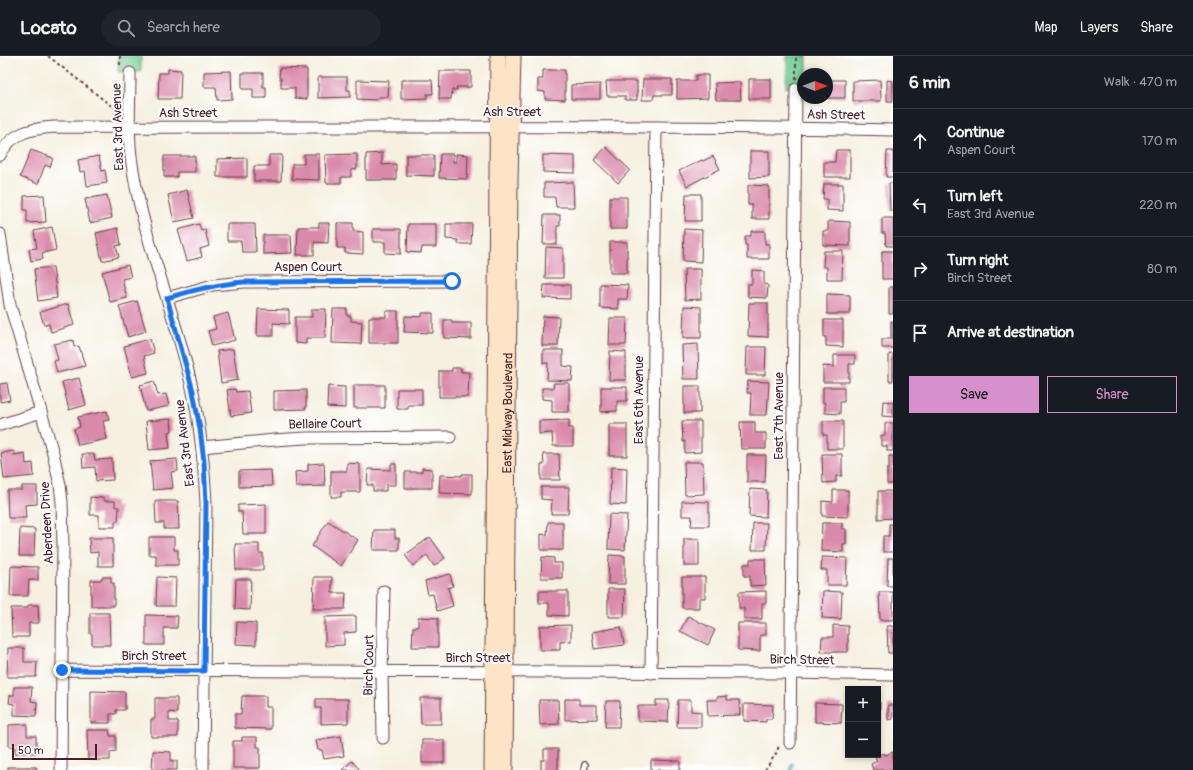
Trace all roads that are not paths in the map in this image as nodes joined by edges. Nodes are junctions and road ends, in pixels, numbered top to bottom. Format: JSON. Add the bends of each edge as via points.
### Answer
{"nodes":[{"id":1,"x":498,"y":56,"type":"edge"},
{"id":2,"x":513,"y":56,"type":"edge"},
{"id":3,"x":130,"y":73,"type":"dead end"},
{"id":4,"x":796,"y":87,"type":"road end"},
{"id":5,"x":504,"y":126,"type":"junction"},
{"id":6,"x":130,"y":127,"type":"junction"},
{"id":7,"x":656,"y":127,"type":"junction"},
{"id":8,"x":795,"y":128,"type":"junction"},
{"id":9,"x":893,"y":130,"type":"edge"},
{"id":10,"x":0,"y":155,"type":"edge"},
{"id":11,"x":0,"y":234,"type":"edge"},
{"id":12,"x":452,"y":281,"type":"dead end"},
{"id":13,"x":167,"y":298,"type":"junction"},
{"id":14,"x":41,"y":412,"type":"junction"},
{"id":15,"x":0,"y":425,"type":"edge"},
{"id":16,"x":450,"y":437,"type":"dead end"},
{"id":17,"x":202,"y":447,"type":"junction"},
{"id":18,"x":384,"y":591,"type":"dead end"},
{"id":19,"x":62,"y":670,"type":"junction"},
{"id":20,"x":204,"y":671,"type":"junction"},
{"id":21,"x":382,"y":672,"type":"junction"},
{"id":22,"x":500,"y":672,"type":"junction"},
{"id":23,"x":651,"y":673,"type":"junction"},
{"id":24,"x":791,"y":673,"type":"junction"},
{"id":25,"x":893,"y":675,"type":"edge"},
{"id":26,"x":383,"y":738,"type":"dead end"},
{"id":27,"x":790,"y":743,"type":"road end"},
{"id":28,"x":61,"y":770,"type":"edge"},
{"id":29,"x":203,"y":770,"type":"edge"},
{"id":30,"x":492,"y":770,"type":"edge"},
{"id":31,"x":505,"y":770,"type":"edge"}],
"edges":[{"from":1,"to":5,"type":"main road","name":"East Midway Boulevard"},
{"from":2,"to":5,"type":"main road","name":"East Midway Boulevard"},
{"from":3,"to":6,"type":"street","name":"East 3rd Avenue"},
{"from":4,"to":8,"type":"street","name":"East 7th Avenue"},
{"from":5,"to":6,"type":"street","name":"Ash Street"},
{"from":5,"to":7,"type":"street","name":"Ash Street"},
{"from":5,"to":22,"type":"main road","name":"East Midway Boulevard"},
{"from":6,"to":10,"type":"street","via":[[36,128],[11,140]]},
{"from":6,"to":13,"type":"street","name":"East 3rd Avenue","via":[[132,169],[138,198]]},
{"from":7,"to":8,"type":"street","name":"Ash Street"},
{"from":7,"to":23,"type":"street","name":"East 6th Avenue"},
{"from":8,"to":9,"type":"street","name":"Ash Street"},
{"from":8,"to":24,"type":"street","name":"East 7th Avenue"},
{"from":11,"to":14,"type":"street","name":"Aberdeen Drive","via":[[10,304]]},
{"from":12,"to":13,"type":"street","name":"Aspen Court","via":[[224,283]]},
{"from":13,"to":17,"type":"street","name":"East 3rd Avenue","via":[[193,391]]},
{"from":14,"to":15,"type":"street"},
{"from":14,"to":19,"type":"street","name":"Aberdeen Drive","via":[[58,473],[62,502]]},
{"from":16,"to":17,"type":"street","name":"Bellaire Court","via":[[306,438]]},
{"from":17,"to":20,"type":"street","name":"East 3rd Avenue","via":[[206,503]]},
{"from":18,"to":21,"type":"street","name":"Birch Court"},
{"from":19,"to":20,"type":"street","name":"Birch Street"},
{"from":19,"to":28,"type":"street","name":"Aberdeen Drive"},
{"from":20,"to":21,"type":"street","name":"Birch Street"},
{"from":20,"to":29,"type":"street","name":"East 3rd Avenue"},
{"from":21,"to":22,"type":"street","name":"Birch Street"},
{"from":21,"to":26,"type":"street","name":"Birch Court"},
{"from":22,"to":23,"type":"street","name":"Birch Street"},
{"from":22,"to":30,"type":"main road","name":"East Midway Boulevard"},
{"from":22,"to":31,"type":"main road","name":"East Midway Boulevard"},
{"from":23,"to":24,"type":"street","name":"Birch Street"},
{"from":24,"to":25,"type":"street","name":"Birch Street"},
{"from":24,"to":27,"type":"street","name":"East 7th Avenue"}]}
